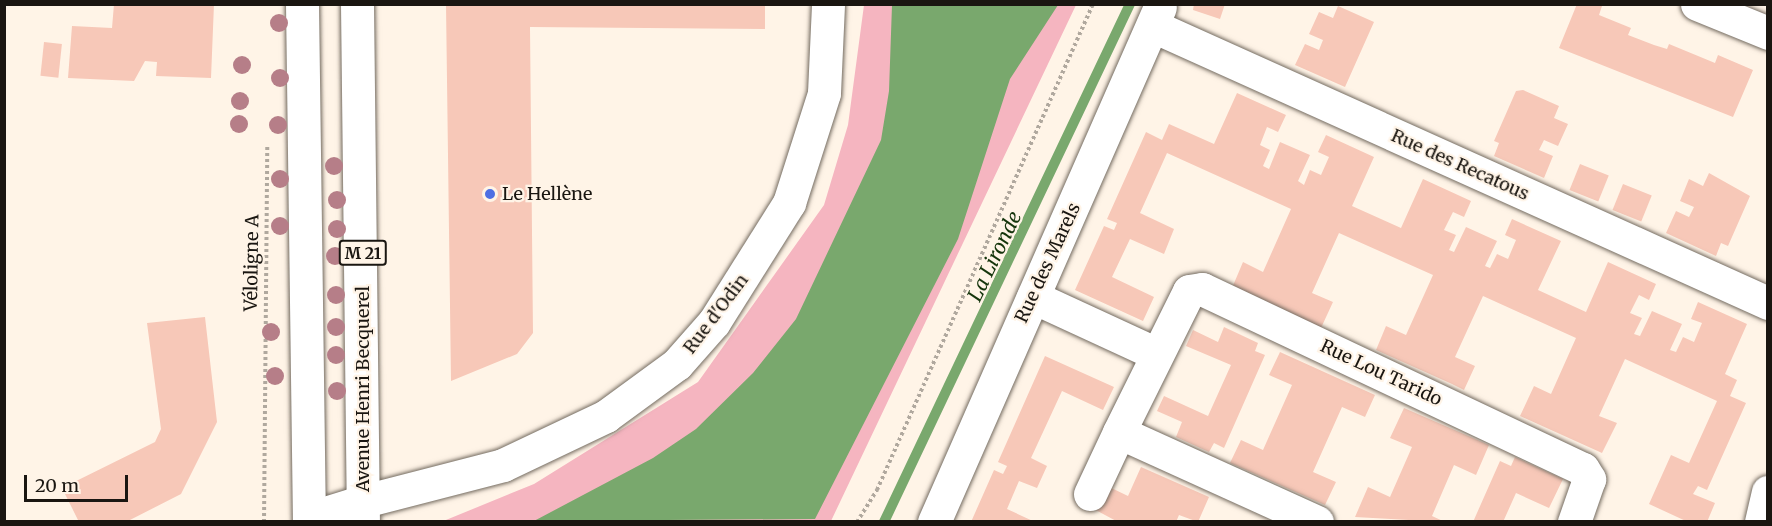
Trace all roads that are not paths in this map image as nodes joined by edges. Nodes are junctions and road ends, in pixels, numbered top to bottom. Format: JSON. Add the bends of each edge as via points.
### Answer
{"nodes":[{"id":1,"x":302,"y":4,"type":"edge"},
{"id":2,"x":357,"y":4,"type":"edge"},
{"id":3,"x":828,"y":4,"type":"edge"},
{"id":4,"x":1697,"y":4,"type":"edge"},
{"id":5,"x":1157,"y":15,"type":"edge"},
{"id":6,"x":1767,"y":33,"type":"edge"},
{"id":7,"x":1033,"y":297,"type":"junction"},
{"id":8,"x":1767,"y":303,"type":"edge"},
{"id":9,"x":1155,"y":353,"type":"junction"},
{"id":10,"x":1119,"y":432,"type":"junction"},
{"id":11,"x":1767,"y":492,"type":"edge"},
{"id":12,"x":1090,"y":494,"type":"dead end"},
{"id":13,"x":364,"y":511,"type":"edge"},
{"id":14,"x":305,"y":520,"type":"edge"},
{"id":15,"x":934,"y":522,"type":"edge"},
{"id":16,"x":1317,"y":522,"type":"edge"},
{"id":17,"x":1574,"y":522,"type":"edge"},
{"id":18,"x":1761,"y":522,"type":"edge"}],
"edges":[{"from":1,"to":14,"type":"street"},
{"from":2,"to":13,"type":"street","name":"Avenue Henri Becquerel","number":"M 21"},
{"from":3,"to":13,"type":"street","name":"Rue d'Odin","via":[[824,93],[789,203],[714,322],[677,364],[606,416],[503,465]]},
{"from":4,"to":6,"type":"street"},
{"from":5,"to":7,"type":"street","name":"Rue des Marels"},
{"from":5,"to":8,"type":"street","name":"Rue des Recatous"},
{"from":7,"to":9,"type":"street"},
{"from":7,"to":15,"type":"street","name":"Rue des Marels"},
{"from":9,"to":10,"type":"street","name":"Rue Lou Tarido"},
{"from":9,"to":17,"type":"street","name":"Rue Lou Tarido","via":[[1182,298],[1202,289],[1583,469],[1589,479]]},
{"from":10,"to":12,"type":"street","name":"Rue Lou Tarido"},
{"from":10,"to":16,"type":"street"},
{"from":11,"to":18,"type":"street"},
{"from":13,"to":14,"type":"street","name":"Rue d'Odin"}]}
